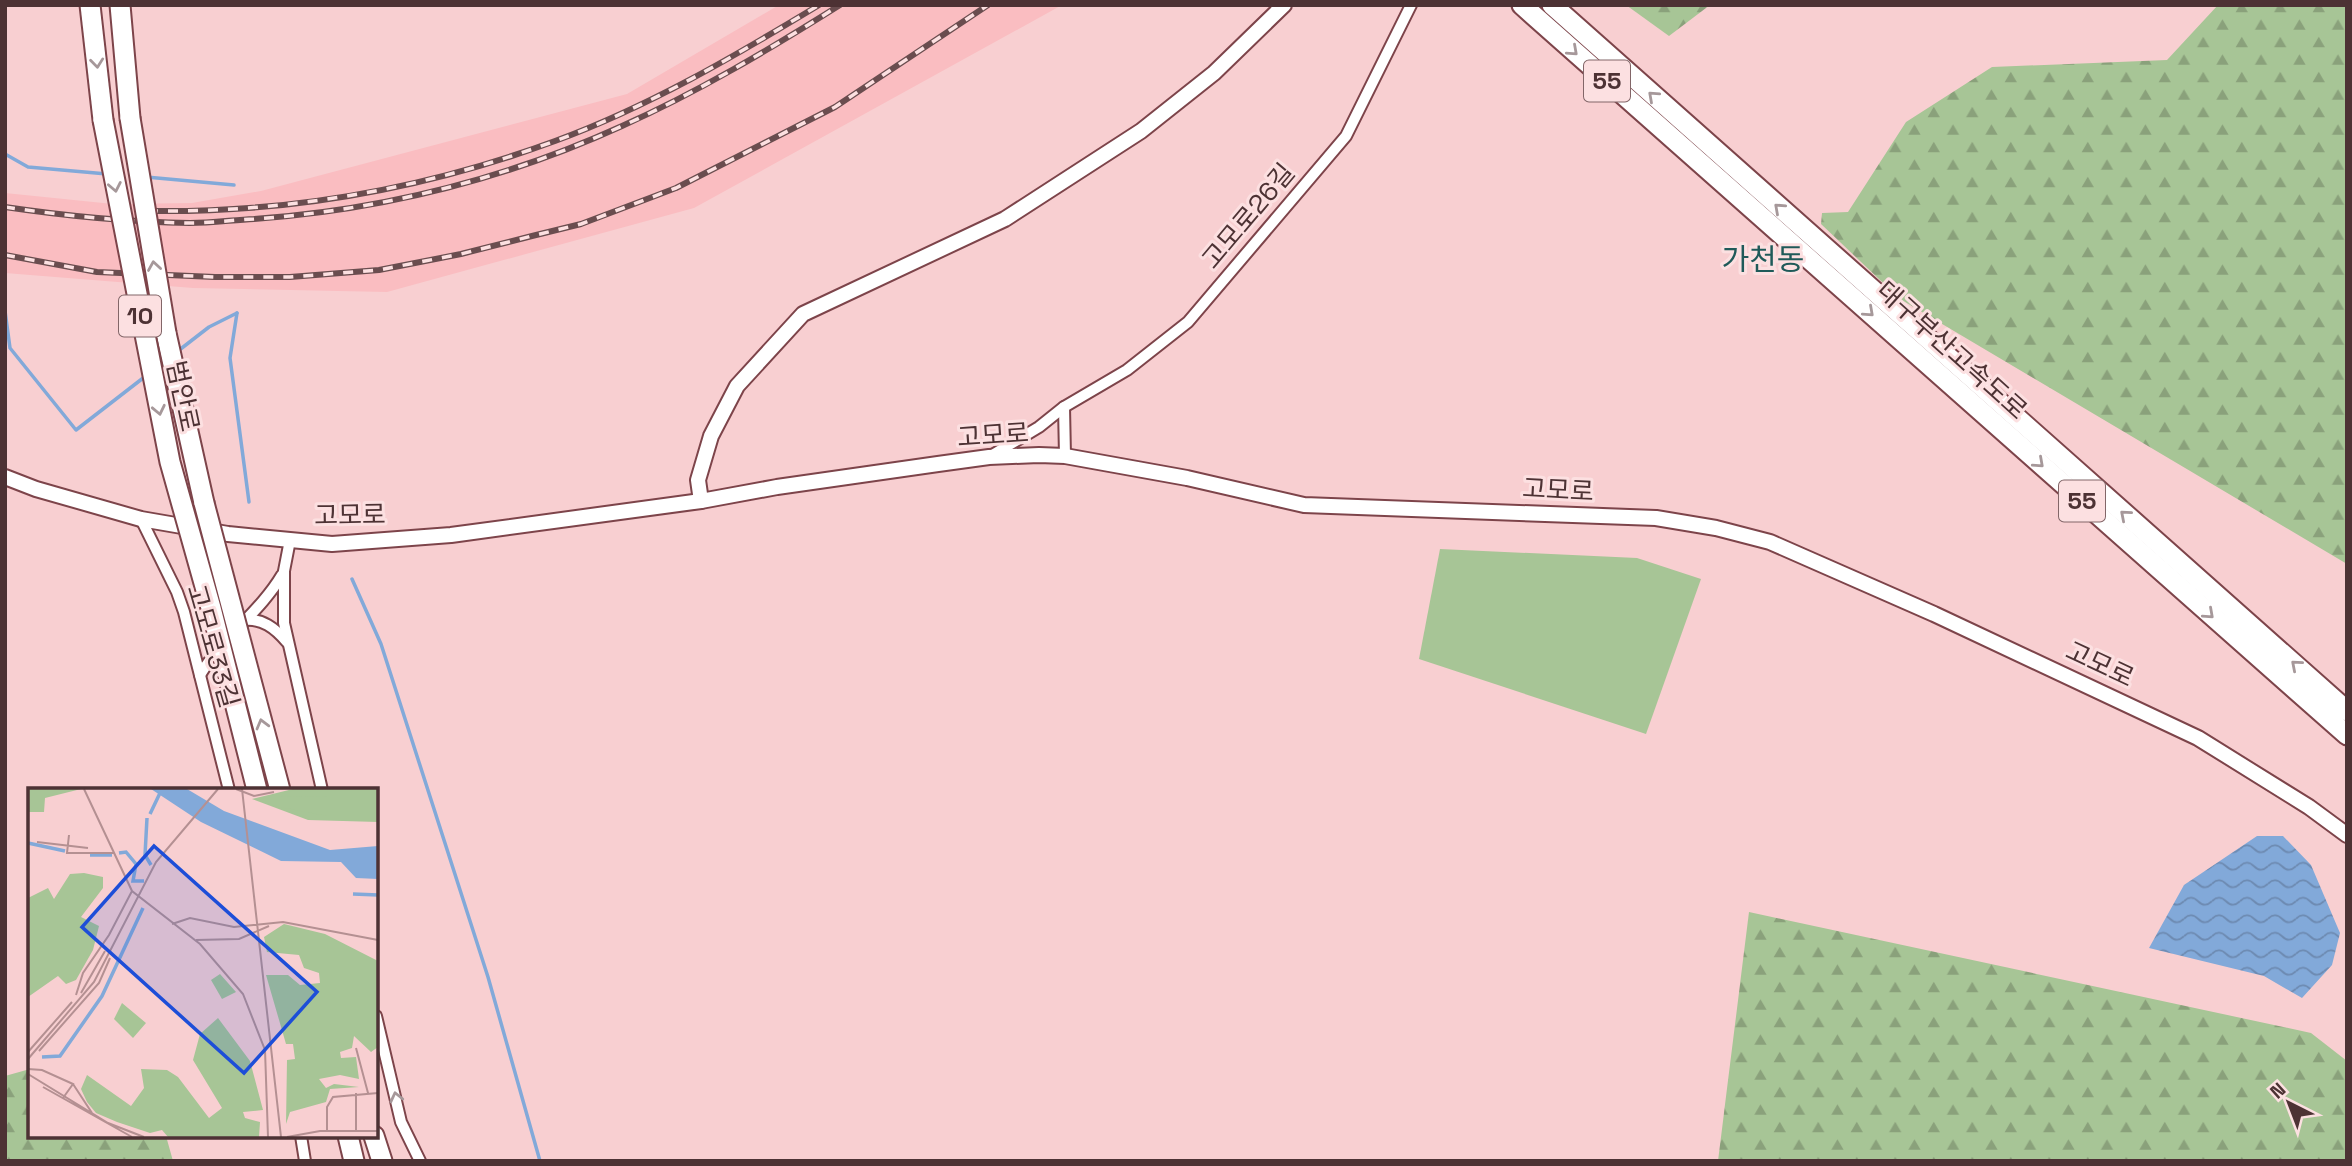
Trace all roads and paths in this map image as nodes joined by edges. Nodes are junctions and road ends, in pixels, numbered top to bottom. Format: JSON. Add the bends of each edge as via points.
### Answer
{"nodes":[{"id":1,"x":90,"y":5,"type":"edge"},
{"id":2,"x":120,"y":5,"type":"edge"},
{"id":3,"x":1284,"y":5,"type":"edge"},
{"id":4,"x":1411,"y":5,"type":"edge"},
{"id":5,"x":1522,"y":5,"type":"edge"},
{"id":6,"x":1552,"y":5,"type":"edge"},
{"id":7,"x":1698,"y":148,"type":"junction"},
{"id":8,"x":1824,"y":260,"type":"junction"},
{"id":9,"x":1064,"y":407,"type":"junction"},
{"id":10,"x":1065,"y":456,"type":"junction"},
{"id":11,"x":989,"y":457,"type":"junction"},
{"id":12,"x":5,"y":477,"type":"edge"},
{"id":13,"x":701,"y":501,"type":"junction"},
{"id":14,"x":141,"y":519,"type":"junction"},
{"id":15,"x":290,"y":540,"type":"junction"},
{"id":16,"x":284,"y":571,"type":"junction"},
{"id":17,"x":244,"y":620,"type":"junction"},
{"id":18,"x":289,"y":644,"type":"junction"},
{"id":19,"x":200,"y":675,"type":"junction"},
{"id":20,"x":2347,"y":711,"type":"edge"},
{"id":21,"x":2347,"y":735,"type":"edge"},
{"id":22,"x":228,"y":788,"type":"edge"},
{"id":23,"x":256,"y":788,"type":"edge"},
{"id":24,"x":279,"y":788,"type":"edge"},
{"id":25,"x":322,"y":788,"type":"edge"},
{"id":26,"x":2347,"y":835,"type":"edge"},
{"id":27,"x":378,"y":1024,"type":"edge"},
{"id":28,"x":301,"y":1138,"type":"edge"},
{"id":29,"x":348,"y":1138,"type":"edge"},
{"id":30,"x":375,"y":1138,"type":"edge"},
{"id":31,"x":305,"y":1161,"type":"edge"},
{"id":32,"x":354,"y":1161,"type":"edge"},
{"id":33,"x":382,"y":1161,"type":"edge"},
{"id":34,"x":420,"y":1161,"type":"edge"}],
"edges":[{"from":1,"to":23,"type":"highway","name":"범안로","number":"10","one_way":true,"bridge":true,"via":[[103,120],[170,462]]},
{"from":24,"to":2,"type":"highway","name":"범안로","number":"10","one_way":true,"bridge":true,"via":[[200,488],[166,333],[130,118]]},
{"from":3,"to":13,"type":"main road","via":[[1214,73],[1141,131],[1005,219],[803,314],[737,386],[710,436],[698,480]]},
{"from":4,"to":9,"type":"street","name":"고모로26길","via":[[1346,136],[1188,322],[1127,370]]},
{"from":5,"to":7,"type":"highway","name":"대구부산고속도로","number":"55","one_way":true},
{"from":7,"to":6,"type":"highway","name":"대구부산고속도로","number":"55","one_way":true},
{"from":7,"to":8,"type":"highway","name":"대구부산고속도로","number":"55"},
{"from":20,"to":8,"type":"highway","name":"대구부산고속도로","number":"55","one_way":true},
{"from":8,"to":21,"type":"highway","name":"대구부산고속도로","number":"55","one_way":true},
{"from":9,"to":10,"type":"street"},
{"from":9,"to":11,"type":"street","name":"고모로26길"},
{"from":10,"to":11,"type":"main road","name":"고모로"},
{"from":10,"to":26,"type":"main road","name":"고모로","via":[[1304,505],[1656,518],[1770,542],[2198,738]]},
{"from":11,"to":13,"type":"main road","name":"고모로"},
{"from":12,"to":14,"type":"main road","name":"고모로"},
{"from":13,"to":15,"type":"main road","name":"고모로","via":[[450,535],[332,544]]},
{"from":14,"to":15,"type":"main road","name":"고모로"},
{"from":14,"to":19,"type":"street","name":"고모로33길","via":[[177,592]]},
{"from":15,"to":16,"type":"street"},
{"from":16,"to":17,"type":"street"},
{"from":16,"to":18,"type":"street","via":[[283,608]]},
{"from":17,"to":18,"type":"street","via":[[265,623]]},
{"from":17,"to":19,"type":"street"},
{"from":18,"to":25,"type":"street"},
{"from":19,"to":22,"type":"street","name":"고모로33길"},
{"from":34,"to":27,"type":"street","one_way":true,"via":[[401,1122]]},
{"from":28,"to":31,"type":"street"},
{"from":29,"to":32,"type":"highway"},
{"from":30,"to":33,"type":"highway"}]}
